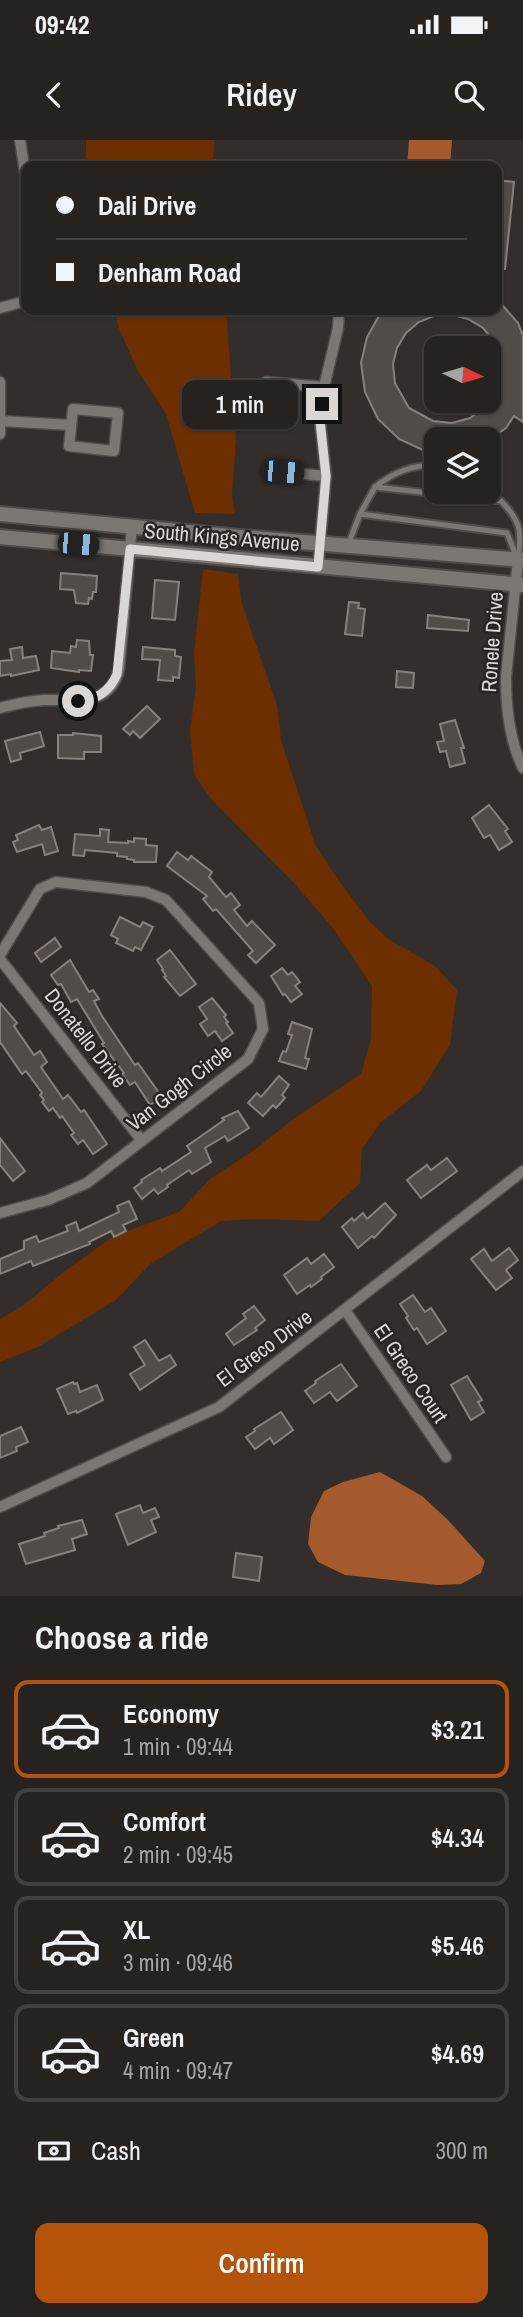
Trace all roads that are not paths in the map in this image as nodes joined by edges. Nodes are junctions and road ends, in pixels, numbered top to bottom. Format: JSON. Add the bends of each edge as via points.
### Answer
{"nodes":[{"id":1,"x":20,"y":140,"type":"edge"},
{"id":2,"x":23,"y":161,"type":"edge"},
{"id":3,"x":21,"y":302,"type":"edge"},
{"id":4,"x":0,"y":308,"type":"edge"},
{"id":5,"x":339,"y":315,"type":"edge"},
{"id":6,"x":0,"y":382,"type":"edge"},
{"id":7,"x":266,"y":382,"type":"dead end"},
{"id":8,"x":324,"y":387,"type":"junction"},
{"id":9,"x":1,"y":421,"type":"edge"},
{"id":10,"x":71,"y":425,"type":"junction"},
{"id":11,"x":0,"y":434,"type":"edge"},
{"id":12,"x":424,"y":465,"type":"edge"},
{"id":13,"x":283,"y":472,"type":"dead end"},
{"id":14,"x":326,"y":476,"type":"junction"},
{"id":15,"x":375,"y":487,"type":"junction"},
{"id":16,"x":424,"y":492,"type":"edge"},
{"id":17,"x":501,"y":501,"type":"edge"},
{"id":18,"x":360,"y":513,"type":"junction"},
{"id":19,"x":0,"y":514,"type":"edge"},
{"id":20,"x":132,"y":526,"type":"junction"},
{"id":21,"x":0,"y":537,"type":"edge"},
{"id":22,"x":320,"y":544,"type":"junction"},
{"id":23,"x":348,"y":546,"type":"junction"},
{"id":24,"x":130,"y":549,"type":"junction"},
{"id":25,"x":520,"y":560,"type":"edge"},
{"id":26,"x":318,"y":567,"type":"junction"},
{"id":27,"x":519,"y":585,"type":"edge"},
{"id":28,"x":0,"y":708,"type":"edge"},
{"id":29,"x":518,"y":736,"type":"edge"},
{"id":30,"x":523,"y":768,"type":"edge"},
{"id":31,"x":0,"y":957,"type":"edge"},
{"id":32,"x":142,"y":1141,"type":"junction"},
{"id":33,"x":523,"y":1171,"type":"edge"},
{"id":34,"x":0,"y":1213,"type":"edge"},
{"id":35,"x":345,"y":1310,"type":"junction"},
{"id":36,"x":446,"y":1457,"type":"dead end"},
{"id":37,"x":0,"y":1507,"type":"edge"}],
"edges":[{"from":1,"to":2,"type":"street"},
{"from":3,"to":4,"type":"street"},
{"from":5,"to":8,"type":"street"},
{"from":6,"to":9,"type":"street"},
{"from":7,"to":8,"type":"street"},
{"from":8,"to":14,"type":"street","via":[[320,421]]},
{"from":9,"to":10,"type":"street"},
{"from":9,"to":11,"type":"street"},
{"from":10,"to":10,"type":"street","via":[[73,408],[118,414],[114,451],[69,446]]},
{"from":12,"to":15,"type":"lane","via":[[388,477]]},
{"from":13,"to":14,"type":"street"},
{"from":14,"to":22,"type":"street"},
{"from":15,"to":16,"type":"lane"},
{"from":15,"to":18,"type":"lane"},
{"from":17,"to":25,"type":"lane","via":[[515,515],[521,537]]},
{"from":18,"to":23,"type":"lane"},
{"from":18,"to":25,"type":"lane","via":[[507,533]]},
{"from":19,"to":20,"type":"main road","name":"South Kings Avenue"},
{"from":20,"to":22,"type":"main road","name":"South Kings Avenue"},
{"from":20,"to":24,"type":"street"},
{"from":21,"to":24,"type":"main road","name":"South Kings Avenue"},
{"from":22,"to":23,"type":"main road","name":"South Kings Avenue"},
{"from":22,"to":26,"type":"street"},
{"from":23,"to":25,"type":"main road","name":"South Kings Avenue"},
{"from":24,"to":26,"type":"main road","name":"South Kings Avenue"},
{"from":24,"to":28,"type":"street","via":[[119,668],[112,684],[89,699]]},
{"from":25,"to":27,"type":"street","name":"Ronele Drive"},
{"from":26,"to":27,"type":"main road","name":"South Kings Avenue"},
{"from":27,"to":29,"type":"street","name":"Ronele Drive","via":[[506,677],[507,712]]},
{"from":29,"to":30,"type":"street","name":"Ronele Drive"},
{"from":31,"to":32,"type":"street","name":"Donatello Drive"},
{"from":31,"to":32,"type":"street","name":"Van Gogh Circle","via":[[40,889],[56,882],[146,891],[166,900],[259,1003],[263,1028],[248,1059]]},
{"from":32,"to":34,"type":"street","name":"Van Gogh Circle","via":[[87,1183]]},
{"from":33,"to":35,"type":"street","name":"El Greco Drive"},
{"from":35,"to":36,"type":"street","name":"El Greco Court"},
{"from":35,"to":37,"type":"street","name":"El Greco Drive","via":[[219,1407]]}]}
